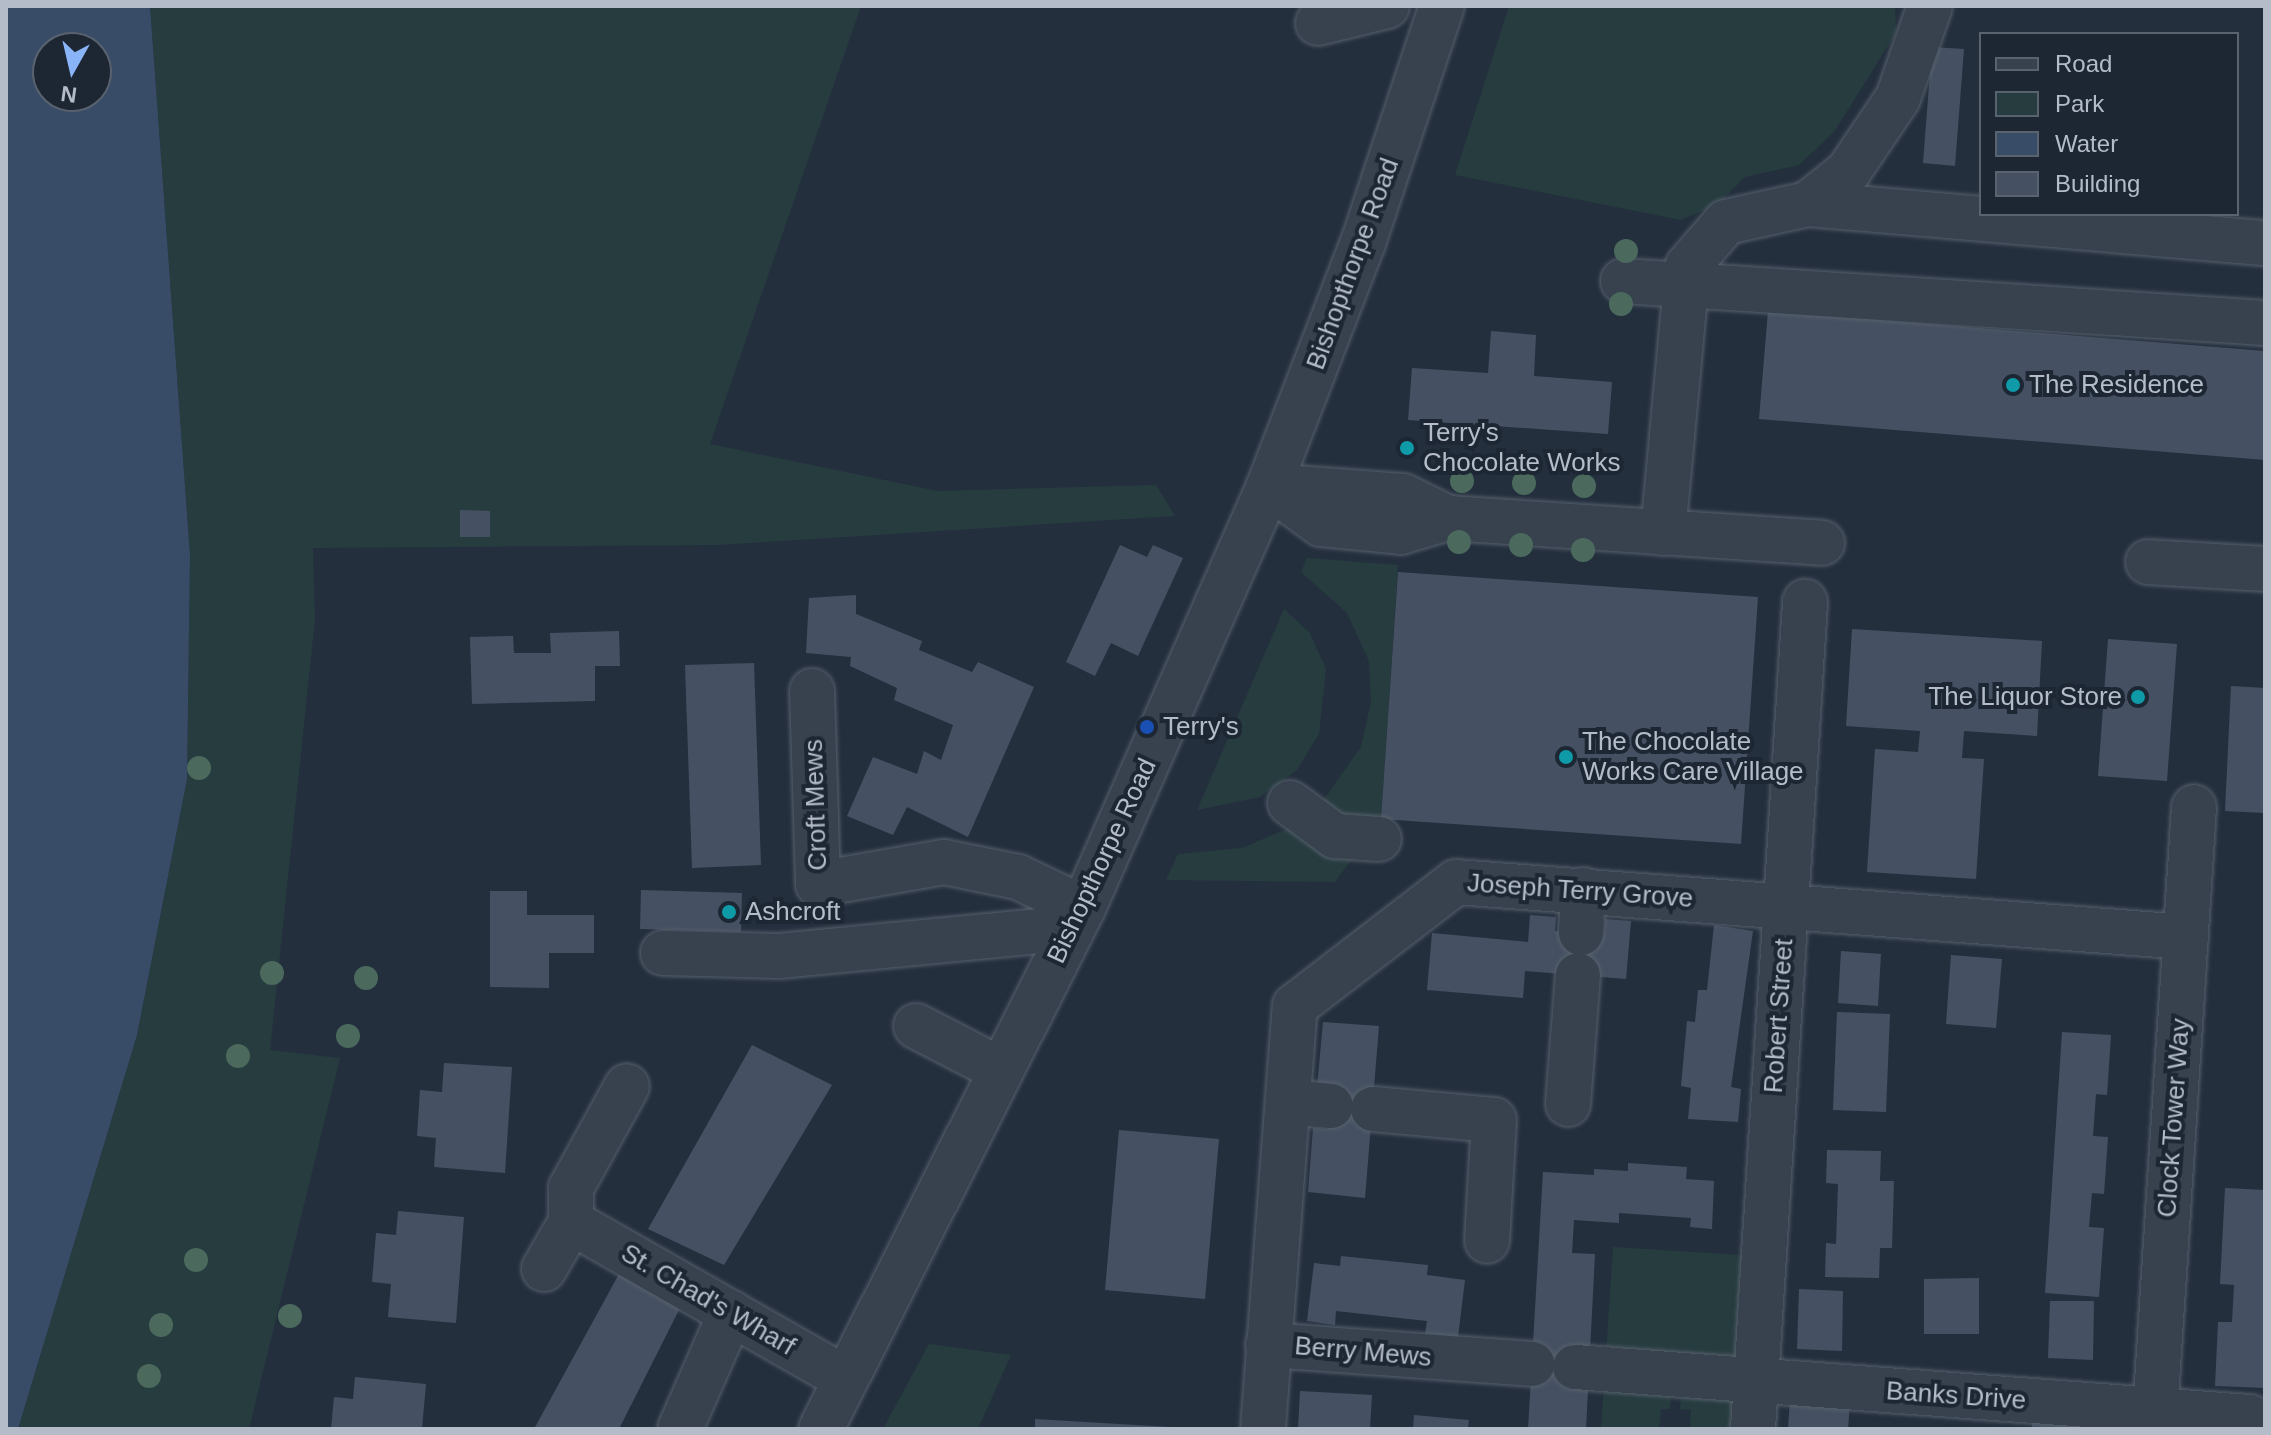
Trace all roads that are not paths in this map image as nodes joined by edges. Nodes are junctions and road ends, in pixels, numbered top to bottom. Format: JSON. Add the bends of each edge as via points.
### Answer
{"nodes":[{"id":1,"x":1387,"y":6,"type":"edge"},
{"id":2,"x":1930,"y":6,"type":"edge"},
{"id":3,"x":1438,"y":7,"type":"edge"},
{"id":4,"x":1318,"y":23,"type":"dead end"},
{"id":5,"x":1808,"y":204,"type":"junction"},
{"id":6,"x":2265,"y":243,"type":"edge"},
{"id":7,"x":1623,"y":281,"type":"dead end"},
{"id":8,"x":1683,"y":284,"type":"junction"},
{"id":9,"x":2234,"y":320,"type":"edge"},
{"id":10,"x":1269,"y":486,"type":"junction"},
{"id":11,"x":1663,"y":533,"type":"junction"},
{"id":12,"x":1822,"y":543,"type":"dead end"},
{"id":13,"x":2148,"y":562,"type":"dead end"},
{"id":14,"x":2265,"y":569,"type":"edge"},
{"id":15,"x":1805,"y":602,"type":"dead end"},
{"id":16,"x":812,"y":691,"type":"dead end"},
{"id":17,"x":1290,"y":803,"type":"dead end"},
{"id":18,"x":2194,"y":807,"type":"dead end"},
{"id":19,"x":1379,"y":839,"type":"dead end"},
{"id":20,"x":1583,"y":890,"type":"junction"},
{"id":21,"x":1786,"y":906,"type":"junction"},
{"id":22,"x":1078,"y":918,"type":"junction"},
{"id":23,"x":2186,"y":937,"type":"junction"},
{"id":24,"x":663,"y":953,"type":"dead end"},
{"id":25,"x":916,"y":1026,"type":"dead end"},
{"id":26,"x":1001,"y":1070,"type":"junction"},
{"id":27,"x":627,"y":1086,"type":"dead end"},
{"id":28,"x":1288,"y":1102,"type":"junction"},
{"id":29,"x":1568,"y":1104,"type":"dead end"},
{"id":30,"x":571,"y":1222,"type":"junction"},
{"id":31,"x":1487,"y":1241,"type":"dead end"},
{"id":32,"x":544,"y":1269,"type":"dead end"},
{"id":33,"x":731,"y":1313,"type":"junction"},
{"id":34,"x":1268,"y":1345,"type":"junction"},
{"id":35,"x":1532,"y":1364,"type":"dead end"},
{"id":36,"x":1575,"y":1367,"type":"dead end"},
{"id":37,"x":845,"y":1378,"type":"junction"},
{"id":38,"x":1756,"y":1382,"type":"junction"},
{"id":39,"x":2250,"y":1417,"type":"dead end"},
{"id":40,"x":2155,"y":1419,"type":"edge"},
{"id":41,"x":680,"y":1429,"type":"edge"},
{"id":42,"x":821,"y":1429,"type":"edge"},
{"id":43,"x":1263,"y":1429,"type":"edge"},
{"id":44,"x":1753,"y":1429,"type":"edge"}],
"edges":[{"from":1,"to":4,"type":"street"},
{"from":2,"to":5,"type":"street","via":[[1898,98],[1871,148]]},
{"from":3,"to":10,"type":"street","name":"Bishopthorpe Road","via":[[1363,243]]},
{"from":5,"to":6,"type":"street"},
{"from":5,"to":8,"type":"street","via":[[1726,222],[1688,266]]},
{"from":7,"to":8,"type":"street"},
{"from":8,"to":9,"type":"street"},
{"from":8,"to":11,"type":"street"},
{"from":10,"to":11,"type":"street","via":[[1403,496],[1448,518]]},
{"from":10,"to":22,"type":"street","name":"Bishopthorpe Road"},
{"from":11,"to":12,"type":"street"},
{"from":13,"to":14,"type":"street"},
{"from":15,"to":21,"type":"street","name":"Robert Street"},
{"from":16,"to":22,"type":"street","name":"Croft Mews","via":[[818,884],[944,862],[1018,877]]},
{"from":17,"to":19,"type":"street","via":[[1335,836]]},
{"from":18,"to":23,"type":"street","name":"Clock Tower Way"},
{"from":20,"to":21,"type":"street","name":"Joseph Terry Grove"},
{"from":20,"to":28,"type":"street","name":"Joseph Terry Grove","via":[[1456,882],[1295,1006]]},
{"from":20,"to":29,"type":"street"},
{"from":21,"to":23,"type":"street","name":"Joseph Terry Grove"},
{"from":21,"to":38,"type":"street","name":"Robert Street"},
{"from":22,"to":24,"type":"street","via":[[779,956]]},
{"from":22,"to":26,"type":"street","name":"Bishopthorpe Road"},
{"from":23,"to":40,"type":"street","name":"Clock Tower Way"},
{"from":25,"to":26,"type":"street"},
{"from":26,"to":37,"type":"street","name":"Bishopthorpe Road"},
{"from":27,"to":30,"type":"street","via":[[571,1188]]},
{"from":28,"to":31,"type":"street","via":[[1494,1120]]},
{"from":28,"to":34,"type":"street","name":"Joseph Terry Grove"},
{"from":30,"to":32,"type":"street"},
{"from":30,"to":33,"type":"street","name":"St. Chad's Wharf"},
{"from":33,"to":37,"type":"street","name":"St. Chad's Wharf"},
{"from":33,"to":41,"type":"street"},
{"from":34,"to":35,"type":"street","name":"Berry Mews"},
{"from":34,"to":43,"type":"street","name":"Joseph Terry Grove"},
{"from":36,"to":38,"type":"street","name":"Banks Drive"},
{"from":37,"to":42,"type":"street","name":"Bishopthorpe Road"},
{"from":38,"to":40,"type":"street","name":"Banks Drive"},
{"from":38,"to":44,"type":"street","name":"Robert Street"},
{"from":39,"to":40,"type":"street","name":"Banks Drive"}]}
